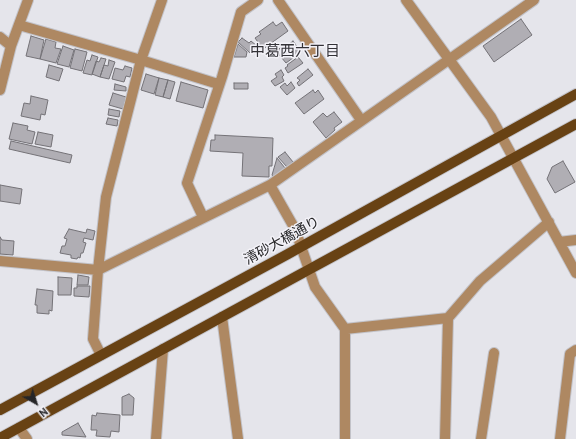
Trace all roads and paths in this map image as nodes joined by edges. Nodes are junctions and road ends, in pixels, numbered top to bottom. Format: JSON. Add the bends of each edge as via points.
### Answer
{"nodes":[{"id":1,"x":28,"y":0,"type":"edge"},
{"id":2,"x":162,"y":0,"type":"edge"},
{"id":3,"x":258,"y":0,"type":"edge"},
{"id":4,"x":278,"y":0,"type":"edge"},
{"id":5,"x":406,"y":0,"type":"edge"},
{"id":6,"x":534,"y":0,"type":"edge"},
{"id":7,"x":19,"y":25,"type":"junction"},
{"id":8,"x":0,"y":37,"type":"edge"},
{"id":9,"x":11,"y":46,"type":"junction"},
{"id":10,"x":141,"y":60,"type":"junction"},
{"id":11,"x":450,"y":60,"type":"junction"},
{"id":12,"x":218,"y":84,"type":"junction"},
{"id":13,"x":0,"y":90,"type":"edge"},
{"id":14,"x":576,"y":94,"type":"edge"},
{"id":15,"x":361,"y":120,"type":"junction"},
{"id":16,"x":576,"y":124,"type":"edge"},
{"id":17,"x":500,"y":135,"type":"junction"},
{"id":18,"x":514,"y":159,"type":"junction"},
{"id":19,"x":270,"y":185,"type":"junction"},
{"id":20,"x":203,"y":217,"type":"junction"},
{"id":21,"x":548,"y":222,"type":"junction"},
{"id":22,"x":576,"y":240,"type":"edge"},
{"id":23,"x":559,"y":242,"type":"junction"},
{"id":24,"x":301,"y":246,"type":"junction"},
{"id":25,"x":0,"y":261,"type":"edge"},
{"id":26,"x":98,"y":270,"type":"junction"},
{"id":27,"x":309,"y":270,"type":"junction"},
{"id":28,"x":576,"y":273,"type":"edge"},
{"id":29,"x":222,"y":317,"type":"junction"},
{"id":30,"x":448,"y":318,"type":"junction"},
{"id":31,"x":345,"y":329,"type":"junction"},
{"id":32,"x":163,"y":349,"type":"junction"},
{"id":33,"x":576,"y":350,"type":"edge"},
{"id":34,"x":494,"y":353,"type":"dead end"},
{"id":35,"x":101,"y":354,"type":"junction"},
{"id":36,"x":0,"y":410,"type":"edge"},
{"id":37,"x":19,"y":428,"type":"junction"},
{"id":38,"x":0,"y":438,"type":"edge"},
{"id":39,"x":27,"y":439,"type":"edge"},
{"id":40,"x":156,"y":439,"type":"edge"},
{"id":41,"x":238,"y":439,"type":"edge"},
{"id":42,"x":345,"y":439,"type":"edge"},
{"id":43,"x":445,"y":439,"type":"edge"},
{"id":44,"x":481,"y":439,"type":"edge"},
{"id":45,"x":560,"y":439,"type":"edge"}],
"edges":[{"from":1,"to":7,"type":"street"},
{"from":2,"to":10,"type":"street"},
{"from":3,"to":12,"type":"street","via":[[241,12]]},
{"from":4,"to":15,"type":"street"},
{"from":5,"to":11,"type":"street"},
{"from":6,"to":11,"type":"street"},
{"from":7,"to":9,"type":"street"},
{"from":7,"to":10,"type":"street"},
{"from":8,"to":9,"type":"street"},
{"from":9,"to":13,"type":"street"},
{"from":10,"to":12,"type":"street"},
{"from":10,"to":26,"type":"street","via":[[106,197]]},
{"from":11,"to":15,"type":"street"},
{"from":11,"to":17,"type":"street"},
{"from":12,"to":20,"type":"street","via":[[187,183]]},
{"from":14,"to":17,"type":"main road","name":"清砂大橋通り"},
{"from":15,"to":19,"type":"street"},
{"from":16,"to":18,"type":"main road"},
{"from":17,"to":18,"type":"street"},
{"from":17,"to":24,"type":"main road","name":"清砂大橋通り"},
{"from":18,"to":21,"type":"street"},
{"from":18,"to":27,"type":"main road"},
{"from":19,"to":20,"type":"street"},
{"from":19,"to":24,"type":"street"},
{"from":20,"to":26,"type":"street"},
{"from":21,"to":23,"type":"street"},
{"from":21,"to":30,"type":"street","via":[[480,281]]},
{"from":22,"to":23,"type":"street"},
{"from":23,"to":28,"type":"street"},
{"from":24,"to":27,"type":"street"},
{"from":24,"to":35,"type":"main road","name":"清砂大橋通り"},
{"from":25,"to":26,"type":"street"},
{"from":26,"to":35,"type":"street","via":[[93,340]]},
{"from":27,"to":29,"type":"main road"},
{"from":27,"to":31,"type":"street","via":[[315,287]]},
{"from":29,"to":32,"type":"main road"},
{"from":29,"to":41,"type":"street"},
{"from":30,"to":31,"type":"street"},
{"from":30,"to":43,"type":"street"},
{"from":31,"to":42,"type":"street"},
{"from":32,"to":37,"type":"main road"},
{"from":32,"to":40,"type":"street"},
{"from":33,"to":45,"type":"street","via":[[570,354]]},
{"from":34,"to":44,"type":"street"},
{"from":35,"to":36,"type":"main road","name":"清砂大橋通り"},
{"from":37,"to":38,"type":"main road"},
{"from":37,"to":39,"type":"street"}]}
